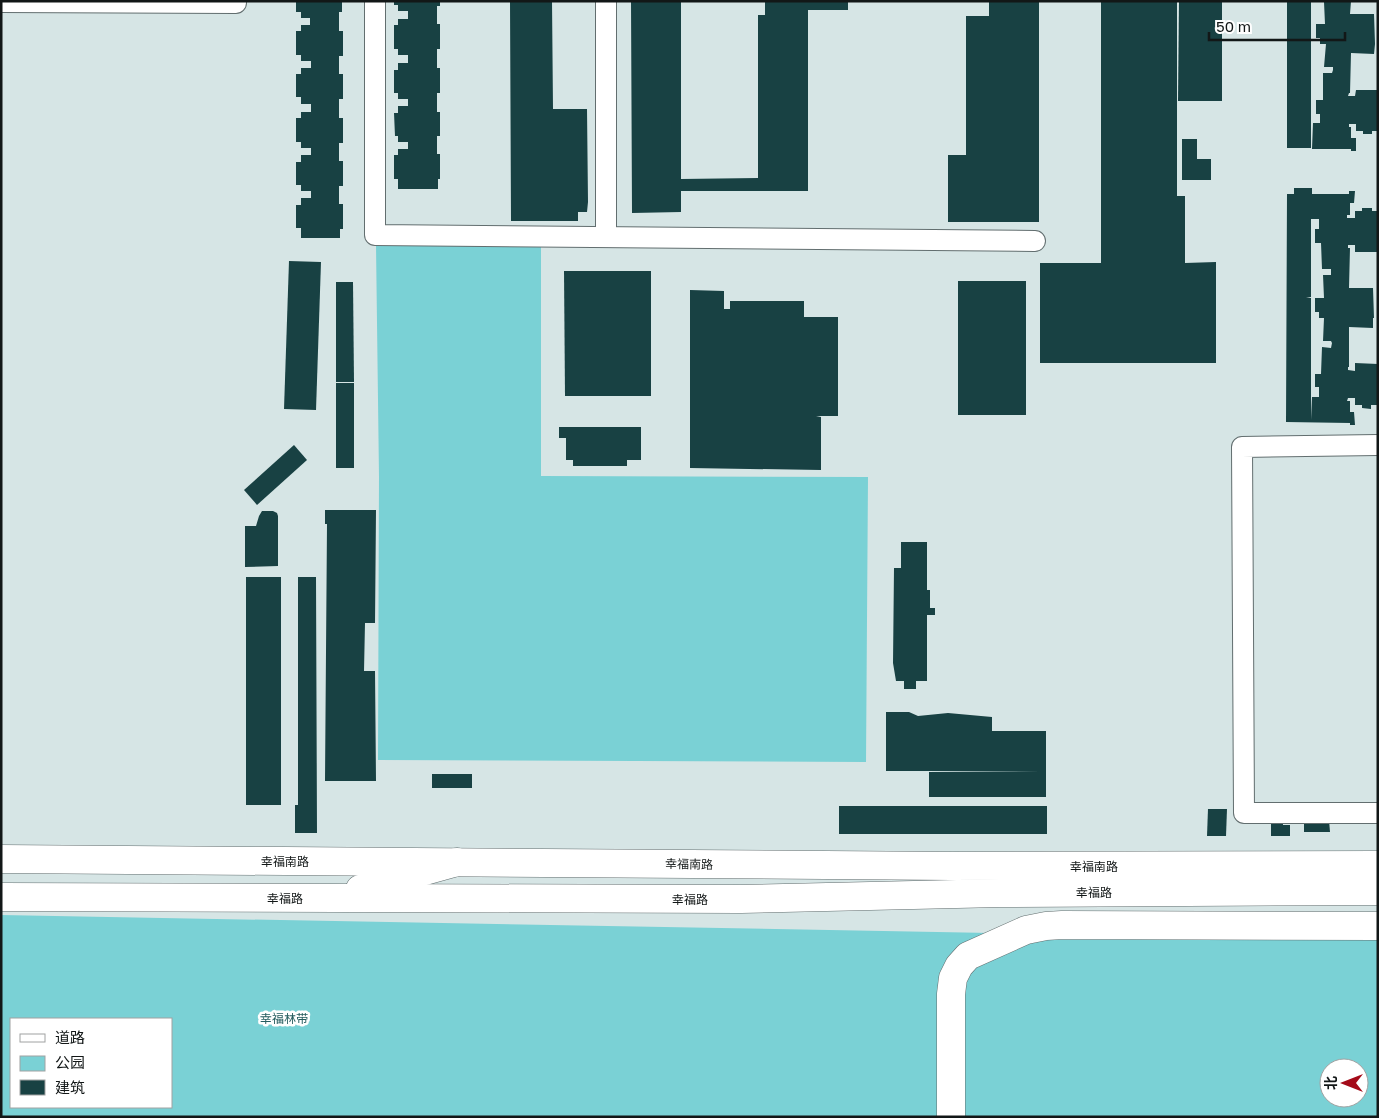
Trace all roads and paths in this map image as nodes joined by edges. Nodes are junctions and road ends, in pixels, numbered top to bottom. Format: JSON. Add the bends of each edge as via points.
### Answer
{"nodes":[{"id":1,"x":375,"y":1,"type":"edge"},
{"id":2,"x":606,"y":1,"type":"edge"},
{"id":3,"x":1,"y":2,"type":"edge"},
{"id":4,"x":236,"y":3,"type":"dead end"},
{"id":5,"x":606,"y":237,"type":"junction"},
{"id":6,"x":1035,"y":241,"type":"dead end"},
{"id":7,"x":1378,"y":445,"type":"edge"},
{"id":8,"x":1378,"y":813,"type":"edge"},
{"id":9,"x":1,"y":859,"type":"edge"},
{"id":10,"x":457,"y":862,"type":"junction"},
{"id":11,"x":1378,"y":865,"type":"edge"},
{"id":12,"x":1378,"y":891,"type":"edge"},
{"id":13,"x":1,"y":898,"type":"edge"},
{"id":14,"x":328,"y":898,"type":"junction"},
{"id":15,"x":1378,"y":926,"type":"edge"},
{"id":16,"x":952,"y":1117,"type":"edge"}],
"edges":[{"from":1,"to":5,"type":"street","via":[[375,234]]},
{"from":2,"to":5,"type":"street"},
{"from":3,"to":4,"type":"street"},
{"from":5,"to":6,"type":"street"},
{"from":7,"to":8,"type":"street","via":[[1242,447],[1244,813]]},
{"from":9,"to":10,"type":"main road","name":"幸福南路"},
{"from":10,"to":11,"type":"main road","name":"幸福南路"},
{"from":10,"to":14,"type":"main road"},
{"from":12,"to":14,"type":"main road","name":"幸福路","via":[[1000,893],[741,899]]},
{"from":13,"to":14,"type":"main road","name":"幸福路"},
{"from":15,"to":16,"type":"main road","via":[[1046,926],[1018,934],[968,956],[953,978],[951,994]]}]}
